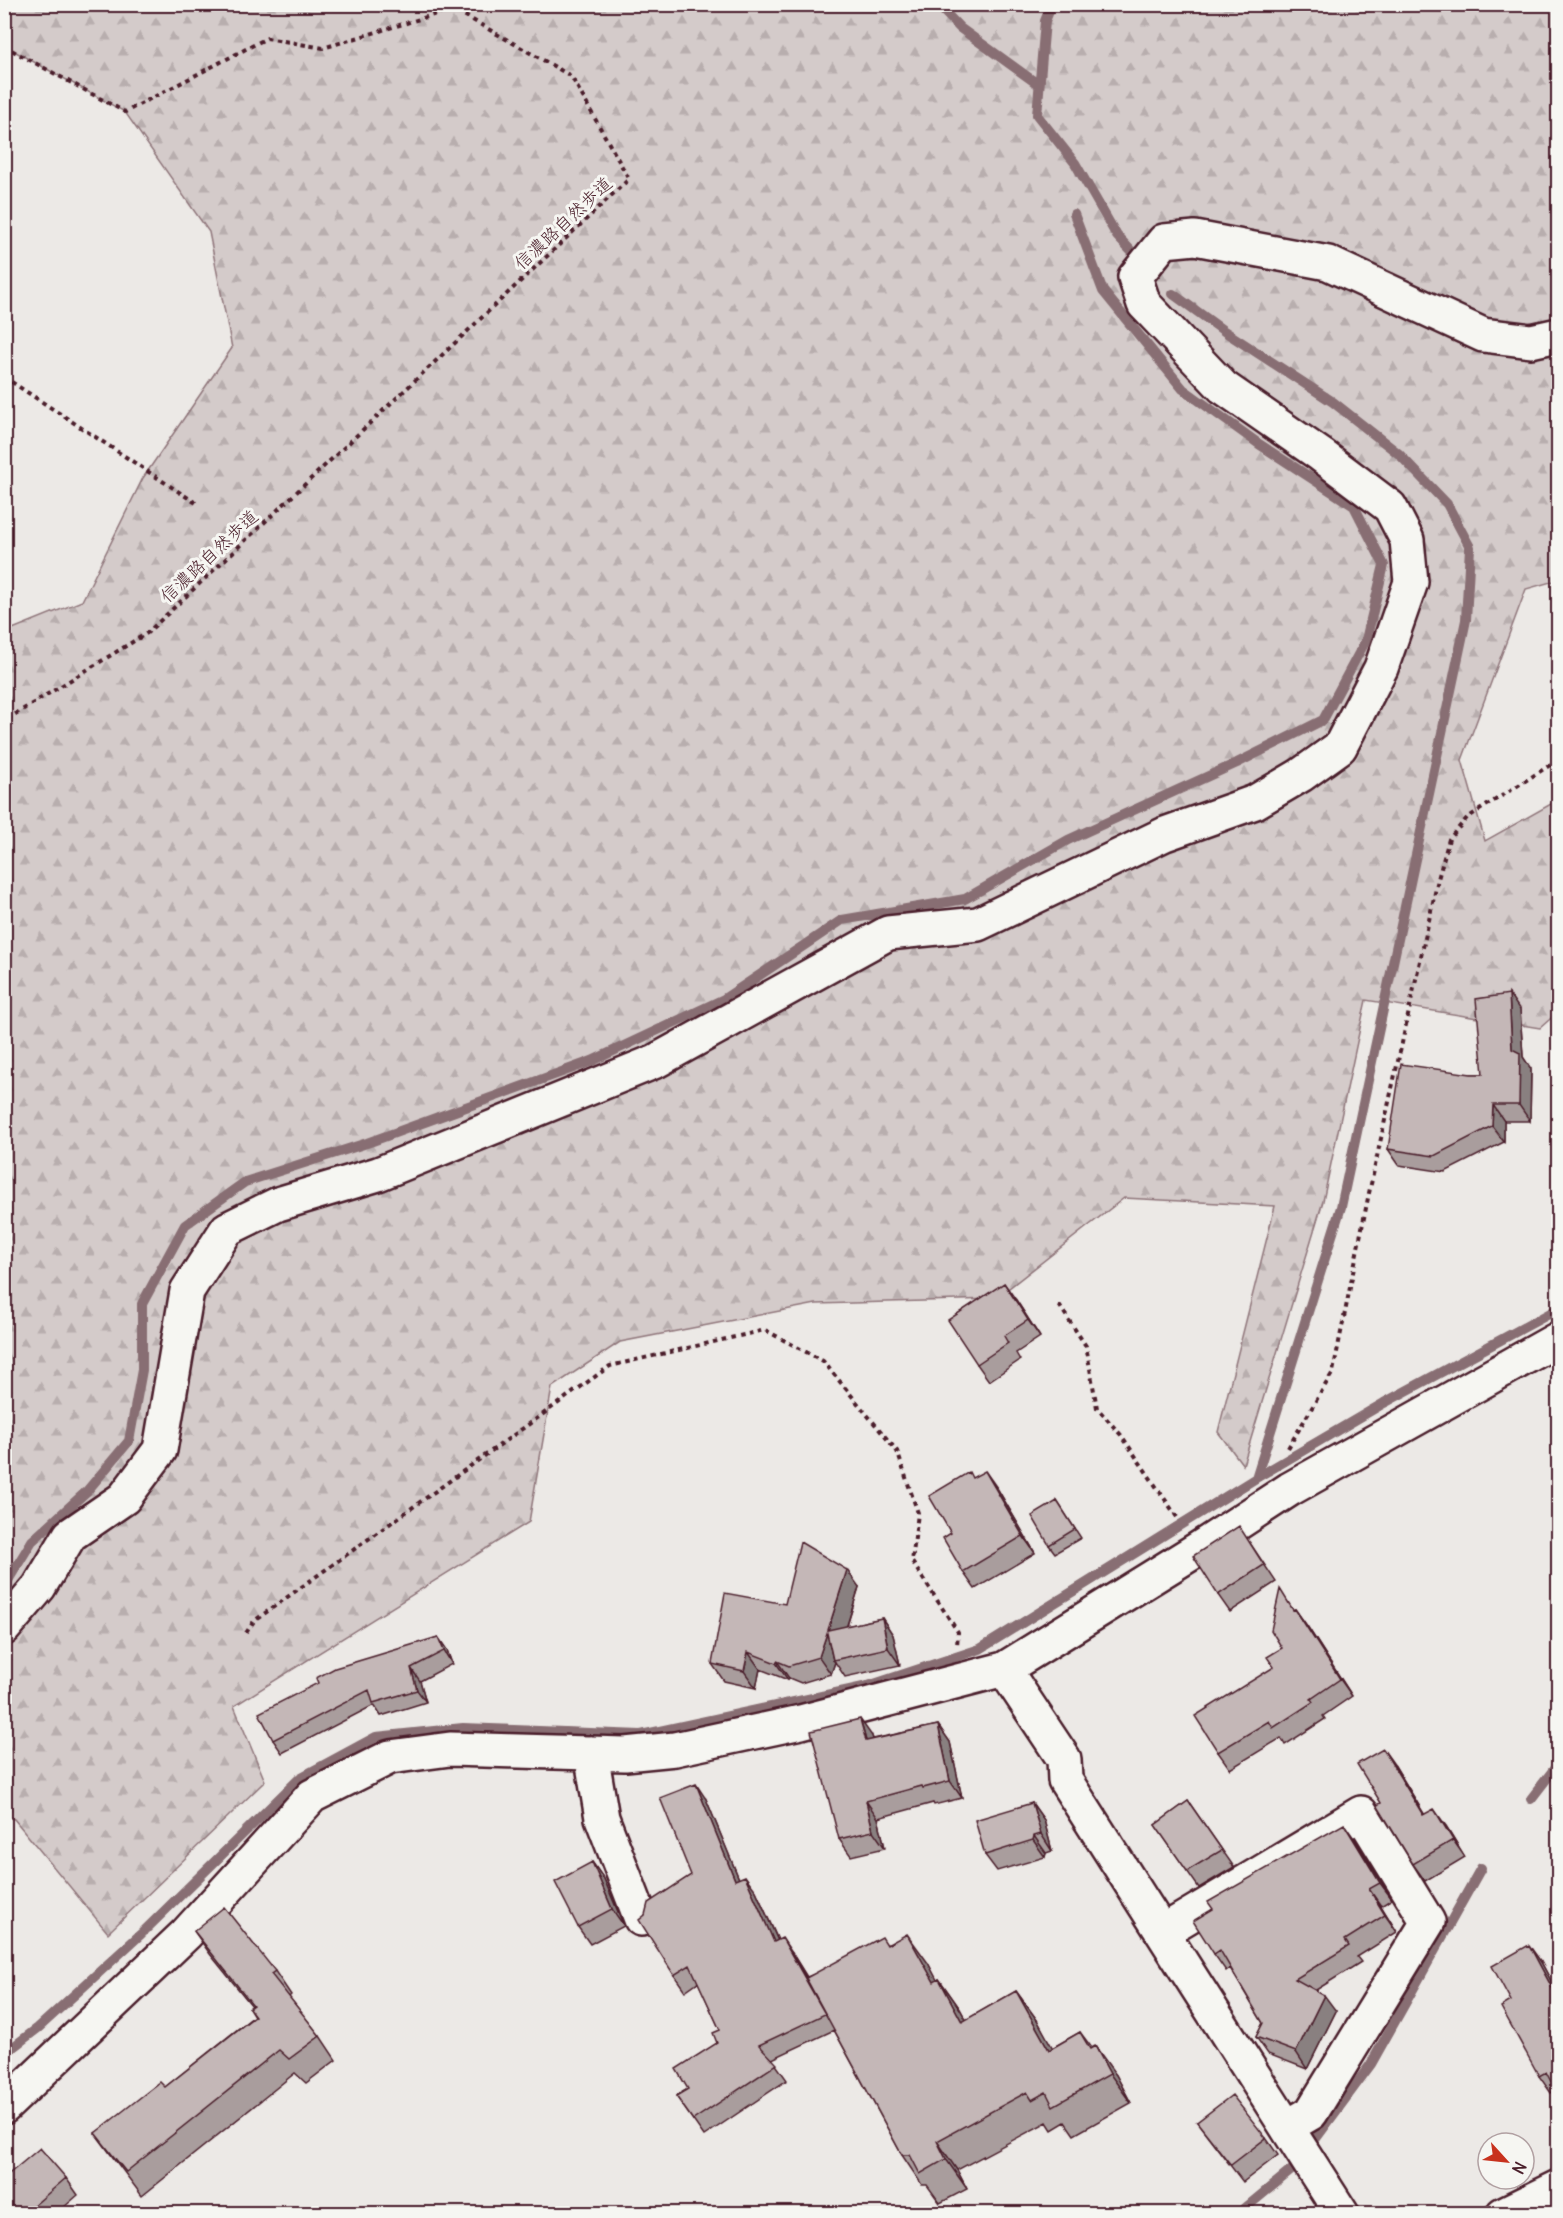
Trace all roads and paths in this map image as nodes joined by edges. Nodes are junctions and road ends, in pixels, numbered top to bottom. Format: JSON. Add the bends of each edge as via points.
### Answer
{"nodes":[{"id":1,"x":4,"y":46,"type":"edge"},
{"id":2,"x":1558,"y":335,"type":"edge"},
{"id":3,"x":4,"y":377,"type":"edge"},
{"id":4,"x":199,"y":505,"type":"dead end"},
{"id":5,"x":4,"y":721,"type":"edge"},
{"id":6,"x":1558,"y":760,"type":"edge"},
{"id":7,"x":1059,"y":1305,"type":"dead end"},
{"id":8,"x":1558,"y":1339,"type":"edge"},
{"id":9,"x":1288,"y":1445,"type":"dead end"},
{"id":10,"x":1173,"y":1510,"type":"dead end"},
{"id":11,"x":4,"y":1628,"type":"edge"},
{"id":12,"x":246,"y":1633,"type":"dead end"},
{"id":13,"x":957,"y":1646,"type":"dead end"},
{"id":14,"x":1004,"y":1669,"type":"junction"},
{"id":15,"x":591,"y":1753,"type":"junction"},
{"id":16,"x":640,"y":1919,"type":"edge"},
{"id":17,"x":1162,"y":1932,"type":"junction"},
{"id":18,"x":4,"y":2107,"type":"edge"},
{"id":19,"x":1289,"y":2130,"type":"junction"},
{"id":20,"x":1558,"y":2187,"type":"edge"},
{"id":21,"x":1342,"y":2214,"type":"edge"},
{"id":22,"x":1503,"y":2214,"type":"edge"}],
"edges":[{"from":1,"to":5,"type":"path","name":"信濃路自然歩道","via":[[125,112],[267,38],[323,48],[453,9],[571,76],[629,179],[147,633]]},
{"from":2,"to":11,"type":"street","via":[[1531,341],[1483,335],[1328,263],[1195,238],[1164,241],[1135,277],[1144,304],[1223,387],[1390,507],[1407,540],[1411,582],[1381,668],[1340,747],[1255,802],[1165,834],[978,924],[888,933],[656,1061],[378,1174],[278,1204],[226,1229],[187,1291],[160,1450],[124,1498],[70,1535],[39,1587]]},
{"from":3,"to":4,"type":"path"},
{"from":6,"to":9,"type":"path","via":[[1467,818],[1449,839],[1333,1372]]},
{"from":7,"to":10,"type":"path","via":[[1086,1346],[1097,1408],[1121,1435]]},
{"from":8,"to":14,"type":"street","via":[[1298,1484]]},
{"from":12,"to":13,"type":"path","via":[[254,1621],[610,1366],[765,1330],[823,1361],[897,1451],[918,1513],[912,1562],[958,1632]]},
{"from":14,"to":15,"type":"street","via":[[801,1722],[675,1749]]},
{"from":14,"to":17,"type":"street","via":[[1064,1759],[1065,1780]]},
{"from":15,"to":16,"type":"street","via":[[602,1818]]},
{"from":15,"to":18,"type":"street","via":[[450,1749],[390,1757],[312,1796],[186,1934]]},
{"from":17,"to":19,"type":"street"},
{"from":17,"to":19,"type":"street","via":[[1360,1813],[1428,1922],[1311,2113]]},
{"from":19,"to":21,"type":"street"},
{"from":20,"to":22,"type":"street"}]}
